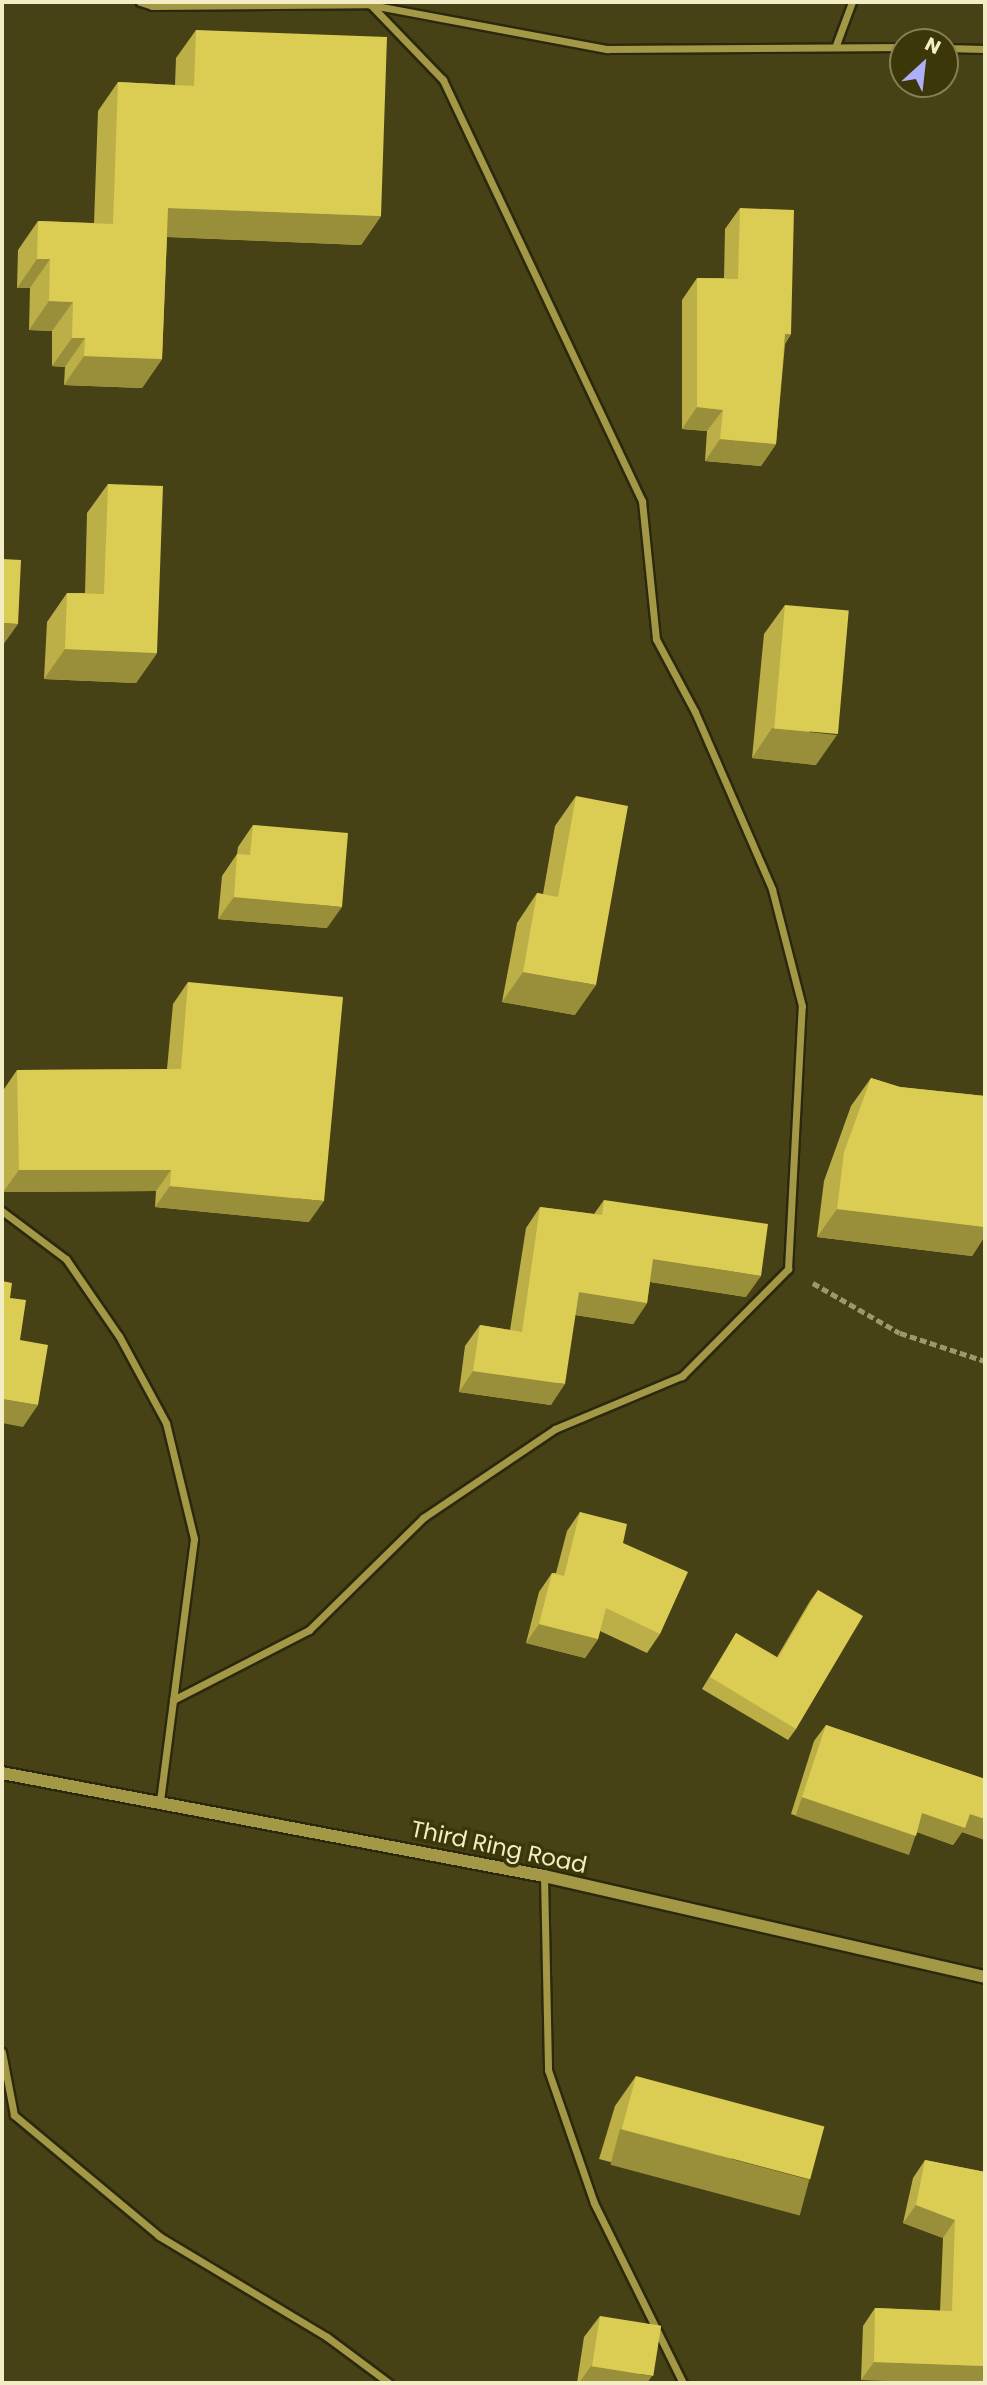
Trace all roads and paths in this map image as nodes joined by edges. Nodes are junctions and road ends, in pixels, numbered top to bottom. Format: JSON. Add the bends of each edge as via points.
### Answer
{"nodes":[{"id":1,"x":140,"y":2,"type":"edge"},
{"id":2,"x":852,"y":2,"type":"edge"},
{"id":3,"x":367,"y":3,"type":"edge"},
{"id":4,"x":836,"y":45,"type":"junction"},
{"id":5,"x":889,"y":47,"type":"edge"},
{"id":6,"x":959,"y":49,"type":"edge"},
{"id":7,"x":985,"y":50,"type":"edge"},
{"id":8,"x":2,"y":1211,"type":"edge"},
{"id":9,"x":788,"y":1269,"type":"junction"},
{"id":10,"x":985,"y":1361,"type":"edge"},
{"id":11,"x":173,"y":1700,"type":"junction"},
{"id":12,"x":2,"y":1773,"type":"edge"},
{"id":13,"x":160,"y":1801,"type":"junction"},
{"id":14,"x":544,"y":1876,"type":"junction"},
{"id":15,"x":985,"y":1977,"type":"edge"},
{"id":16,"x":2,"y":2052,"type":"edge"},
{"id":17,"x":389,"y":2383,"type":"edge"},
{"id":18,"x":683,"y":2383,"type":"edge"}],
"edges":[{"from":1,"to":3,"type":"street","via":[[152,6]]},
{"from":2,"to":4,"type":"street"},
{"from":3,"to":4,"type":"street","via":[[607,49]]},
{"from":3,"to":9,"type":"street","via":[[443,80],[642,501],[656,639],[695,712],[772,889],[802,1006]]},
{"from":4,"to":5,"type":"street"},
{"from":6,"to":7,"type":"street"},
{"from":8,"to":11,"type":"street","via":[[65,1259],[119,1336],[166,1423],[194,1539]]},
{"from":9,"to":10,"type":"path","via":[[900,1333]]},
{"from":9,"to":11,"type":"street","via":[[682,1376],[555,1429],[423,1518],[309,1630]]},
{"from":11,"to":13,"type":"street"},
{"from":12,"to":13,"type":"street","name":"Third Ring Road"},
{"from":13,"to":14,"type":"street","name":"Third Ring Road"},
{"from":14,"to":15,"type":"street","name":"Third Ring Road"},
{"from":14,"to":18,"type":"street","via":[[548,2070],[594,2203]]},
{"from":16,"to":17,"type":"street","via":[[14,2115],[159,2236],[327,2337]]}]}
